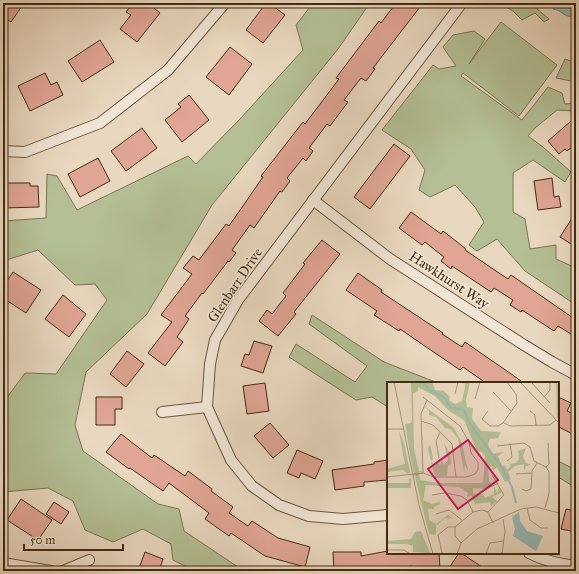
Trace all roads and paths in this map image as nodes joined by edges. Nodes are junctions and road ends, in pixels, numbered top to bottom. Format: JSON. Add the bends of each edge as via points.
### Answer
{"nodes":[{"id":1,"x":225,"y":3,"type":"edge"},
{"id":2,"x":462,"y":3,"type":"edge"},
{"id":3,"x":3,"y":151,"type":"edge"},
{"id":4,"x":313,"y":200,"type":"junction"},
{"id":5,"x":576,"y":375,"type":"edge"},
{"id":6,"x":207,"y":407,"type":"junction"},
{"id":7,"x":162,"y":412,"type":"dead end"},
{"id":8,"x":387,"y":514,"type":"edge"},
{"id":9,"x":531,"y":554,"type":"edge"},
{"id":10,"x":89,"y":560,"type":"dead end"},
{"id":11,"x":3,"y":563,"type":"edge"},
{"id":12,"x":576,"y":566,"type":"edge"},
{"id":13,"x":51,"y":571,"type":"edge"},
{"id":14,"x":63,"y":571,"type":"edge"}],
"edges":[{"from":1,"to":3,"type":"street","via":[[168,70],[100,122],[25,152]]},
{"from":2,"to":4,"type":"street","name":"Glenbarr Drive"},
{"from":4,"to":5,"type":"street","name":"Hawkhurst Way","via":[[390,259],[535,352]]},
{"from":4,"to":6,"type":"street","name":"Glenbarr Drive","via":[[238,300],[215,340],[210,364]]},
{"from":6,"to":7,"type":"street"},
{"from":6,"to":8,"type":"street","name":"Glenbarr Drive","via":[[231,460],[252,486],[279,505],[309,516],[336,519]]},
{"from":9,"to":12,"type":"street","via":[[558,564]]},
{"from":10,"to":14,"type":"street"},
{"from":11,"to":13,"type":"street"}]}
